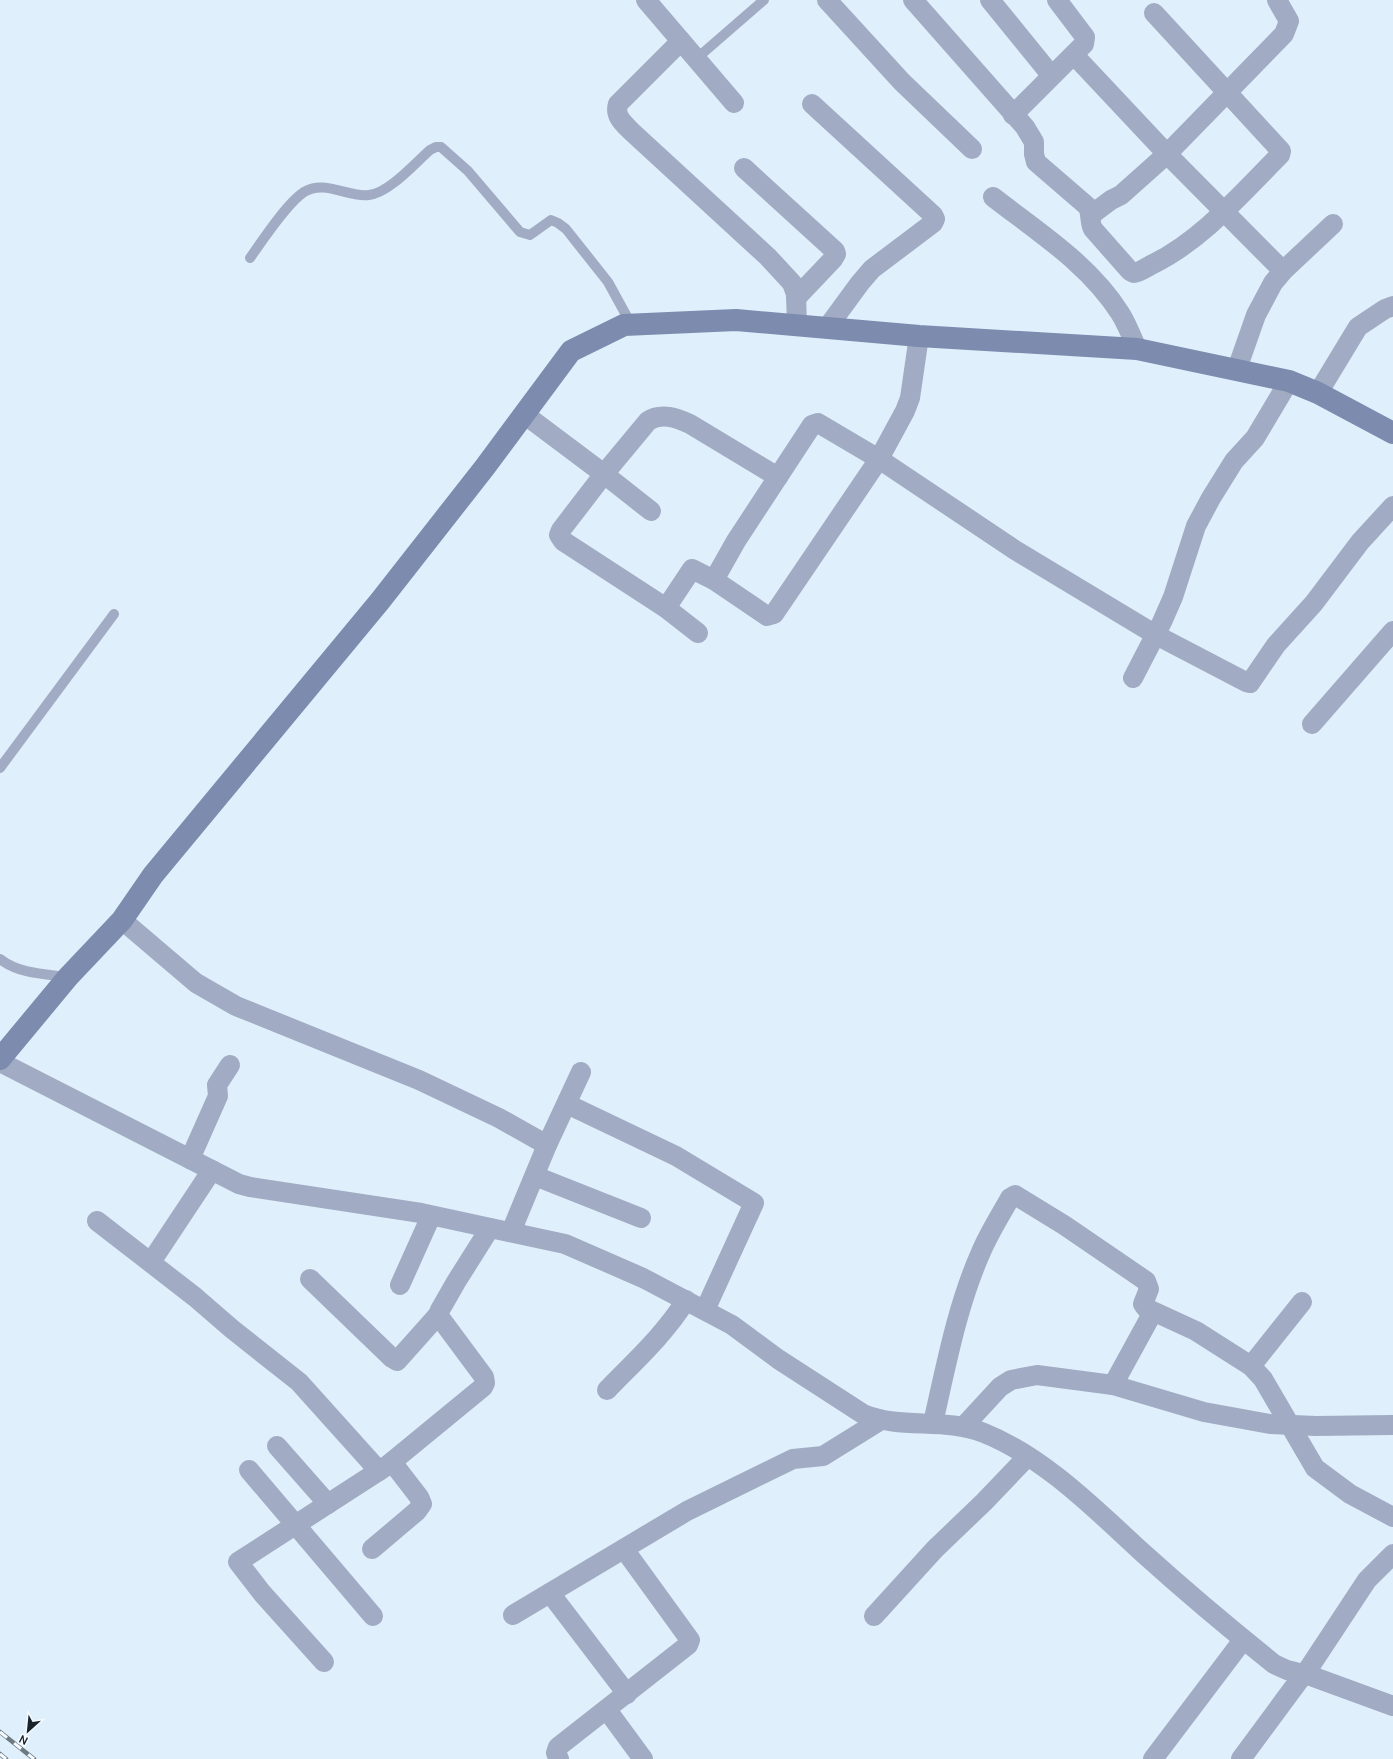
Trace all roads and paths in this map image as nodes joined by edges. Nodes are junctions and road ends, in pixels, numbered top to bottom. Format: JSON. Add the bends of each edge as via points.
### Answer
{"nodes":[{"id":1,"x":646,"y":0,"type":"edge"},
{"id":2,"x":764,"y":0,"type":"edge"},
{"id":3,"x":827,"y":0,"type":"edge"},
{"id":4,"x":913,"y":0,"type":"edge"},
{"id":5,"x":990,"y":0,"type":"edge"},
{"id":6,"x":1057,"y":0,"type":"edge"},
{"id":7,"x":1277,"y":0,"type":"edge"},
{"id":8,"x":1154,"y":13,"type":"dead end"},
{"id":9,"x":680,"y":42,"type":"junction"},
{"id":10,"x":1074,"y":54,"type":"junction"},
{"id":11,"x":696,"y":59,"type":"junction"},
{"id":12,"x":1051,"y":75,"type":"junction"},
{"id":13,"x":1227,"y":93,"type":"junction"},
{"id":14,"x":734,"y":103,"type":"dead end"},
{"id":15,"x":812,"y":104,"type":"dead end"},
{"id":16,"x":1013,"y":115,"type":"junction"},
{"id":17,"x":972,"y":149,"type":"dead end"},
{"id":18,"x":1166,"y":154,"type":"junction"},
{"id":19,"x":744,"y":168,"type":"dead end"},
{"id":20,"x":993,"y":197,"type":"dead end"},
{"id":21,"x":1224,"y":211,"type":"junction"},
{"id":22,"x":1091,"y":215,"type":"junction"},
{"id":23,"x":1333,"y":224,"type":"dead end"},
{"id":24,"x":250,"y":258,"type":"dead end"},
{"id":25,"x":1283,"y":271,"type":"junction"},
{"id":26,"x":796,"y":298,"type":"junction"},
{"id":27,"x":1393,"y":306,"type":"edge"},
{"id":28,"x":631,"y":324,"type":"junction"},
{"id":29,"x":797,"y":326,"type":"junction"},
{"id":30,"x":827,"y":328,"type":"junction"},
{"id":31,"x":919,"y":336,"type":"junction"},
{"id":32,"x":1137,"y":349,"type":"junction"},
{"id":33,"x":1237,"y":369,"type":"junction"},
{"id":34,"x":1289,"y":381,"type":"junction"},
{"id":35,"x":1318,"y":393,"type":"junction"},
{"id":36,"x":524,"y":414,"type":"junction"},
{"id":37,"x":1393,"y":433,"type":"edge"},
{"id":38,"x":879,"y":459,"type":"junction"},
{"id":39,"x":604,"y":474,"type":"junction"},
{"id":40,"x":778,"y":477,"type":"junction"},
{"id":41,"x":1393,"y":506,"type":"edge"},
{"id":42,"x":651,"y":511,"type":"dead end"},
{"id":43,"x":714,"y":580,"type":"junction"},
{"id":44,"x":666,"y":608,"type":"junction"},
{"id":45,"x":114,"y":614,"type":"dead end"},
{"id":46,"x":1393,"y":631,"type":"edge"},
{"id":47,"x":698,"y":633,"type":"dead end"},
{"id":48,"x":1156,"y":635,"type":"junction"},
{"id":49,"x":1133,"y":678,"type":"dead end"},
{"id":50,"x":1312,"y":724,"type":"dead end"},
{"id":51,"x":0,"y":768,"type":"edge"},
{"id":52,"x":122,"y":920,"type":"junction"},
{"id":53,"x":0,"y":959,"type":"edge"},
{"id":54,"x":68,"y":977,"type":"junction"},
{"id":55,"x":0,"y":1060,"type":"edge"},
{"id":56,"x":230,"y":1064,"type":"dead end"},
{"id":57,"x":581,"y":1072,"type":"dead end"},
{"id":58,"x":567,"y":1104,"type":"junction"},
{"id":59,"x":547,"y":1145,"type":"junction"},
{"id":60,"x":190,"y":1159,"type":"junction"},
{"id":61,"x":212,"y":1170,"type":"junction"},
{"id":62,"x":535,"y":1176,"type":"junction"},
{"id":63,"x":431,"y":1216,"type":"junction"},
{"id":64,"x":641,"y":1218,"type":"dead end"},
{"id":65,"x":97,"y":1221,"type":"dead end"},
{"id":66,"x":490,"y":1228,"type":"junction"},
{"id":67,"x":510,"y":1232,"type":"junction"},
{"id":68,"x":151,"y":1262,"type":"junction"},
{"id":69,"x":310,"y":1279,"type":"dead end"},
{"id":70,"x":400,"y":1285,"type":"dead end"},
{"id":71,"x":686,"y":1300,"type":"junction"},
{"id":72,"x":1302,"y":1302,"type":"dead end"},
{"id":73,"x":705,"y":1310,"type":"junction"},
{"id":74,"x":1153,"y":1312,"type":"junction"},
{"id":75,"x":438,"y":1315,"type":"junction"},
{"id":76,"x":1251,"y":1366,"type":"junction"},
{"id":77,"x":1113,"y":1385,"type":"junction"},
{"id":78,"x":607,"y":1390,"type":"dead end"},
{"id":79,"x":881,"y":1420,"type":"junction"},
{"id":80,"x":933,"y":1423,"type":"junction"},
{"id":81,"x":1289,"y":1425,"type":"junction"},
{"id":82,"x":1393,"y":1425,"type":"edge"},
{"id":83,"x":964,"y":1426,"type":"junction"},
{"id":84,"x":278,"y":1446,"type":"dead end"},
{"id":85,"x":1027,"y":1457,"type":"junction"},
{"id":86,"x":386,"y":1466,"type":"junction"},
{"id":87,"x":249,"y":1470,"type":"dead end"},
{"id":88,"x":328,"y":1504,"type":"junction"},
{"id":89,"x":1393,"y":1517,"type":"edge"},
{"id":90,"x":297,"y":1524,"type":"junction"},
{"id":91,"x":372,"y":1549,"type":"dead end"},
{"id":92,"x":624,"y":1549,"type":"junction"},
{"id":93,"x":1393,"y":1554,"type":"edge"},
{"id":94,"x":550,"y":1592,"type":"junction"},
{"id":95,"x":513,"y":1615,"type":"dead end"},
{"id":96,"x":373,"y":1616,"type":"dead end"},
{"id":97,"x":874,"y":1616,"type":"dead end"},
{"id":98,"x":1243,"y":1640,"type":"junction"},
{"id":99,"x":324,"y":1662,"type":"dead end"},
{"id":100,"x":1305,"y":1674,"type":"junction"},
{"id":101,"x":627,"y":1694,"type":"junction"},
{"id":102,"x":1393,"y":1706,"type":"edge"},
{"id":103,"x":607,"y":1710,"type":"junction"},
{"id":104,"x":559,"y":1759,"type":"edge"},
{"id":105,"x":643,"y":1759,"type":"edge"},
{"id":106,"x":1152,"y":1759,"type":"edge"},
{"id":107,"x":1241,"y":1759,"type":"edge"}],
"edges":[{"from":1,"to":9,"type":"street"},
{"from":2,"to":11,"type":"lane"},
{"from":3,"to":17,"type":"street","via":[[902,82]]},
{"from":4,"to":16,"type":"street"},
{"from":5,"to":12,"type":"street"},
{"from":6,"to":10,"type":"street","via":[[1085,37],[1082,47]]},
{"from":7,"to":13,"type":"street","via":[[1289,22],[1288,28]]},
{"from":8,"to":13,"type":"street"},
{"from":9,"to":11,"type":"street"},
{"from":9,"to":26,"type":"street","via":[[618,104],[618,116],[632,132],[768,257],[792,283]]},
{"from":10,"to":12,"type":"street"},
{"from":10,"to":18,"type":"street"},
{"from":11,"to":14,"type":"street"},
{"from":12,"to":16,"type":"street"},
{"from":13,"to":18,"type":"street"},
{"from":13,"to":21,"type":"street","via":[[1281,151],[1280,155]]},
{"from":15,"to":30,"type":"street","via":[[935,219],[866,275]]},
{"from":16,"to":22,"type":"street","via":[[1034,142],[1036,162],[1087,206]]},
{"from":18,"to":21,"type":"street"},
{"from":18,"to":22,"type":"street","via":[[1121,195]]},
{"from":19,"to":26,"type":"street","via":[[835,251],[833,259]]},
{"from":20,"to":32,"type":"street","via":[[1092,276],[1121,314]]},
{"from":21,"to":22,"type":"street","via":[[1176,252],[1134,273],[1093,229]]},
{"from":21,"to":25,"type":"street"},
{"from":23,"to":25,"type":"street"},
{"from":24,"to":28,"type":"lane","via":[[304,192],[329,188],[370,195],[385,189],[430,150],[441,147],[468,171],[520,232],[530,235],[551,220],[566,229],[608,282]]},
{"from":25,"to":33,"type":"street","via":[[1273,283],[1256,315]]},
{"from":26,"to":29,"type":"street"},
{"from":27,"to":35,"type":"street","via":[[1358,328]]},
{"from":28,"to":29,"type":"main road","via":[[736,320]]},
{"from":28,"to":36,"type":"main road","via":[[624,324],[571,351]]},
{"from":29,"to":30,"type":"main road"},
{"from":30,"to":31,"type":"main road"},
{"from":31,"to":32,"type":"main road"},
{"from":31,"to":38,"type":"street","via":[[908,404]]},
{"from":32,"to":33,"type":"main road"},
{"from":33,"to":34,"type":"main road"},
{"from":34,"to":35,"type":"main road"},
{"from":34,"to":48,"type":"street","via":[[1264,424],[1234,461],[1196,526],[1173,597]]},
{"from":35,"to":37,"type":"main road"},
{"from":36,"to":39,"type":"street"},
{"from":36,"to":52,"type":"main road","via":[[338,652],[153,875]]},
{"from":38,"to":40,"type":"street","via":[[816,422]]},
{"from":38,"to":43,"type":"street","via":[[771,616]]},
{"from":38,"to":48,"type":"street","via":[[1015,550]]},
{"from":39,"to":40,"type":"street","via":[[648,421],[660,416],[680,419],[690,424]]},
{"from":39,"to":42,"type":"street"},
{"from":39,"to":44,"type":"street","via":[[560,530],[560,538]]},
{"from":40,"to":43,"type":"street","via":[[736,540]]},
{"from":41,"to":48,"type":"street","via":[[1360,542],[1314,602],[1276,645],[1250,683],[1204,662]]},
{"from":43,"to":44,"type":"street","via":[[692,569]]},
{"from":44,"to":47,"type":"street"},
{"from":45,"to":51,"type":"lane"},
{"from":46,"to":50,"type":"street"},
{"from":48,"to":49,"type":"street"},
{"from":52,"to":54,"type":"main road"},
{"from":52,"to":59,"type":"street","via":[[196,983],[236,1006],[419,1080],[499,1118]]},
{"from":53,"to":54,"type":"lane","via":[[23,971]]},
{"from":54,"to":55,"type":"main road"},
{"from":55,"to":60,"type":"street"},
{"from":56,"to":60,"type":"street","via":[[216,1085],[218,1096]]},
{"from":57,"to":58,"type":"street"},
{"from":58,"to":59,"type":"street"},
{"from":58,"to":73,"type":"street","via":[[655,1145],[754,1203]]},
{"from":59,"to":62,"type":"street"},
{"from":60,"to":61,"type":"street"},
{"from":61,"to":63,"type":"street","via":[[250,1187]]},
{"from":61,"to":68,"type":"street"},
{"from":62,"to":64,"type":"street"},
{"from":62,"to":67,"type":"street"},
{"from":63,"to":66,"type":"street"},
{"from":63,"to":70,"type":"street"},
{"from":65,"to":68,"type":"street"},
{"from":66,"to":67,"type":"street"},
{"from":66,"to":75,"type":"street"},
{"from":67,"to":71,"type":"street","via":[[541,1237],[570,1246]]},
{"from":68,"to":86,"type":"street","via":[[300,1382]]},
{"from":69,"to":75,"type":"street","via":[[397,1361]]},
{"from":71,"to":73,"type":"street"},
{"from":71,"to":78,"type":"street","via":[[655,1341]]},
{"from":72,"to":76,"type":"street"},
{"from":73,"to":79,"type":"street","via":[[737,1328],[858,1412]]},
{"from":74,"to":76,"type":"street","via":[[1196,1331]]},
{"from":74,"to":77,"type":"street"},
{"from":74,"to":80,"type":"street","via":[[1143,1304],[1149,1289],[1146,1282],[1064,1225],[1019,1196],[1012,1195],[985,1242],[966,1291],[957,1318]]},
{"from":75,"to":86,"type":"street","via":[[484,1377],[485,1383],[480,1390]]},
{"from":76,"to":81,"type":"street","via":[[1263,1379]]},
{"from":77,"to":81,"type":"street","via":[[1224,1417]]},
{"from":77,"to":83,"type":"street","via":[[1045,1375],[1011,1380],[995,1390]]},
{"from":79,"to":80,"type":"street"},
{"from":79,"to":92,"type":"street","via":[[823,1456],[793,1459],[754,1477],[687,1511]]},
{"from":80,"to":83,"type":"street"},
{"from":81,"to":82,"type":"street"},
{"from":81,"to":89,"type":"street","via":[[1310,1461],[1321,1474],[1350,1494]]},
{"from":83,"to":85,"type":"street","via":[[997,1439]]},
{"from":84,"to":88,"type":"street"},
{"from":85,"to":97,"type":"street","via":[[935,1549]]},
{"from":85,"to":98,"type":"street","via":[[1074,1491]]},
{"from":86,"to":88,"type":"street"},
{"from":86,"to":91,"type":"street","via":[[419,1497],[422,1504]]},
{"from":87,"to":90,"type":"street"},
{"from":88,"to":90,"type":"street"},
{"from":90,"to":96,"type":"street"},
{"from":90,"to":99,"type":"street","via":[[238,1562],[262,1593]]},
{"from":92,"to":94,"type":"street"},
{"from":92,"to":101,"type":"street","via":[[690,1640],[688,1645]]},
{"from":93,"to":100,"type":"street","via":[[1367,1580]]},
{"from":94,"to":95,"type":"street"},
{"from":94,"to":101,"type":"street"},
{"from":98,"to":100,"type":"street","via":[[1274,1664]]},
{"from":98,"to":106,"type":"street"},
{"from":100,"to":102,"type":"street"},
{"from":100,"to":107,"type":"street"},
{"from":101,"to":103,"type":"street"},
{"from":103,"to":104,"type":"street","via":[[558,1747],[556,1754]]},
{"from":103,"to":105,"type":"street"}]}
